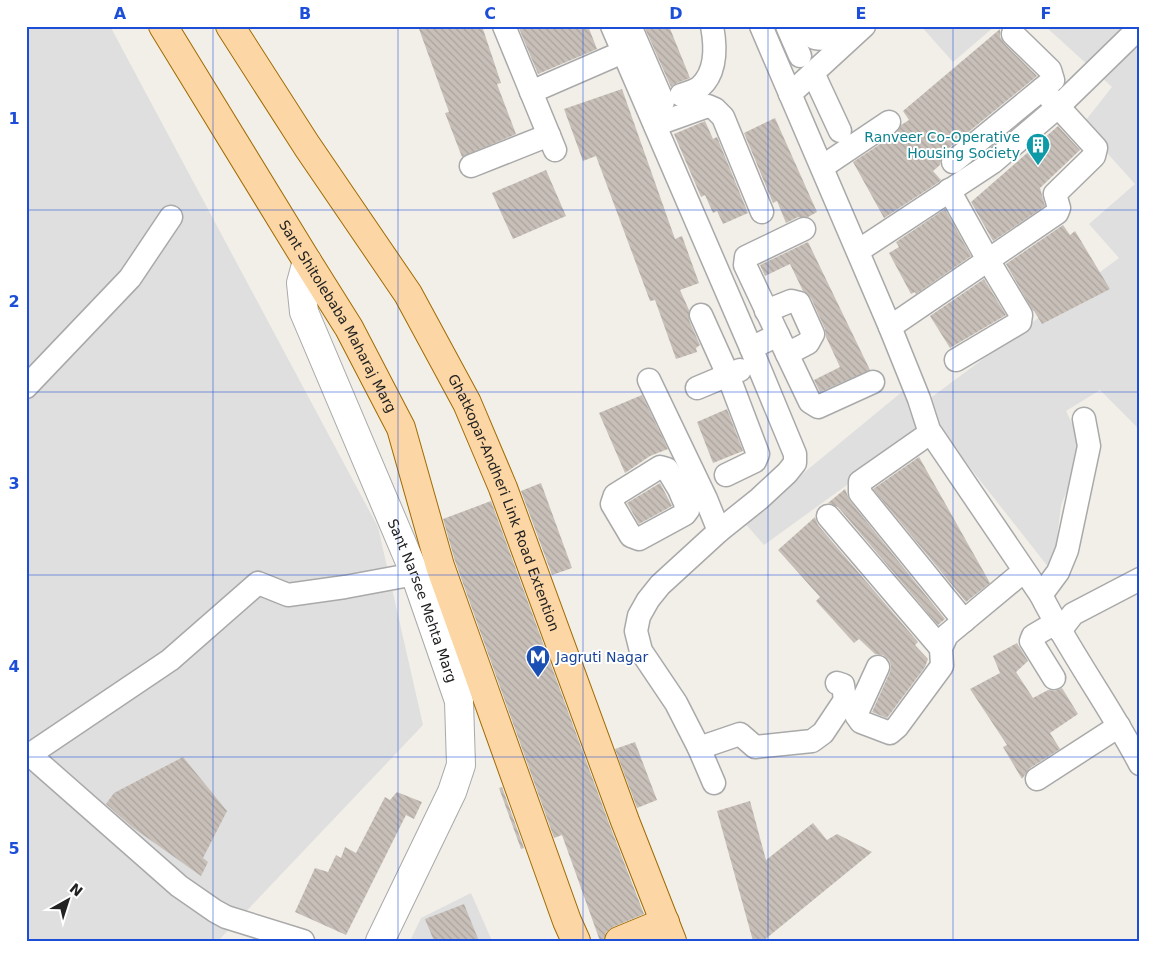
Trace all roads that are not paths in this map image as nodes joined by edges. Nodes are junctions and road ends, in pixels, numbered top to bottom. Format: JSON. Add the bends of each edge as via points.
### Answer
{"nodes":[{"id":1,"x":230,"y":26,"type":"edge"},
{"id":2,"x":504,"y":26,"type":"edge"},
{"id":3,"x":612,"y":26,"type":"edge"},
{"id":4,"x":630,"y":26,"type":"edge"},
{"id":5,"x":712,"y":26,"type":"edge"},
{"id":6,"x":761,"y":26,"type":"edge"},
{"id":7,"x":787,"y":26,"type":"edge"},
{"id":8,"x":810,"y":26,"type":"edge"},
{"id":9,"x":845,"y":26,"type":"edge"},
{"id":10,"x":864,"y":26,"type":"edge"},
{"id":11,"x":1140,"y":26,"type":"edge"},
{"id":12,"x":164,"y":27,"type":"edge"},
{"id":13,"x":1013,"y":34,"type":"dead end"},
{"id":14,"x":623,"y":52,"type":"junction"},
{"id":15,"x":807,"y":64,"type":"junction"},
{"id":16,"x":1042,"y":89,"type":"junction"},
{"id":17,"x":531,"y":92,"type":"junction"},
{"id":18,"x":790,"y":94,"type":"junction"},
{"id":19,"x":1059,"y":106,"type":"junction"},
{"id":20,"x":1008,"y":117,"type":"junction"},
{"id":21,"x":889,"y":122,"type":"dead end"},
{"id":22,"x":655,"y":125,"type":"junction"},
{"id":23,"x":840,"y":131,"type":"dead end"},
{"id":24,"x":1024,"y":135,"type":"junction"},
{"id":25,"x":976,"y":143,"type":"junction"},
{"id":26,"x":952,"y":162,"type":"dead end"},
{"id":27,"x":993,"y":162,"type":"junction"},
{"id":28,"x":471,"y":166,"type":"dead end"},
{"id":29,"x":822,"y":167,"type":"junction"},
{"id":30,"x":950,"y":190,"type":"junction"},
{"id":31,"x":762,"y":212,"type":"dead end"},
{"id":32,"x":171,"y":217,"type":"dead end"},
{"id":33,"x":804,"y":229,"type":"dead end"},
{"id":34,"x":858,"y":251,"type":"junction"},
{"id":35,"x":988,"y":260,"type":"junction"},
{"id":36,"x":306,"y":261,"type":"junction"},
{"id":37,"x":766,"y":310,"type":"junction"},
{"id":38,"x":701,"y":315,"type":"dead end"},
{"id":39,"x":890,"y":327,"type":"junction"},
{"id":40,"x":782,"y":345,"type":"junction"},
{"id":41,"x":754,"y":356,"type":"junction"},
{"id":42,"x":956,"y":360,"type":"dead end"},
{"id":43,"x":728,"y":376,"type":"junction"},
{"id":44,"x":649,"y":380,"type":"dead end"},
{"id":45,"x":873,"y":382,"type":"dead end"},
{"id":46,"x":26,"y":387,"type":"edge"},
{"id":47,"x":697,"y":388,"type":"dead end"},
{"id":48,"x":1084,"y":419,"type":"dead end"},
{"id":49,"x":930,"y":433,"type":"junction"},
{"id":50,"x":726,"y":475,"type":"dead end"},
{"id":51,"x":828,"y":516,"type":"dead end"},
{"id":52,"x":719,"y":531,"type":"junction"},
{"id":53,"x":1024,"y":571,"type":"junction"},
{"id":54,"x":414,"y":574,"type":"junction"},
{"id":55,"x":1140,"y":579,"type":"edge"},
{"id":56,"x":1040,"y":595,"type":"junction"},
{"id":57,"x":964,"y":621,"type":"junction"},
{"id":58,"x":1058,"y":627,"type":"junction"},
{"id":59,"x":941,"y":648,"type":"junction"},
{"id":60,"x":1079,"y":661,"type":"junction"},
{"id":61,"x":878,"y":668,"type":"dead end"},
{"id":62,"x":837,"y":683,"type":"dead end"},
{"id":63,"x":1119,"y":726,"type":"junction"},
{"id":64,"x":699,"y":748,"type":"junction"},
{"id":65,"x":1137,"y":751,"type":"edge"},
{"id":66,"x":28,"y":755,"type":"edge"},
{"id":67,"x":1037,"y":779,"type":"dead end"},
{"id":68,"x":714,"y":783,"type":"dead end"},
{"id":69,"x":668,"y":931,"type":"edge"},
{"id":70,"x":303,"y":941,"type":"edge"},
{"id":71,"x":380,"y":941,"type":"edge"},
{"id":72,"x":576,"y":941,"type":"edge"},
{"id":73,"x":619,"y":941,"type":"edge"}],
"edges":[{"from":1,"to":69,"type":"main road","name":"Ghatkopar-Andheri Link Road Extention","via":[[408,294],[467,404],[503,488]]},
{"from":2,"to":17,"type":"street"},
{"from":3,"to":14,"type":"street"},
{"from":4,"to":5,"type":"street","via":[[672,99],[699,88],[711,74],[716,44]]},
{"from":6,"to":18,"type":"street"},
{"from":7,"to":15,"type":"street"},
{"from":8,"to":9,"type":"street","via":[[814,38],[823,40]]},
{"from":10,"to":15,"type":"street"},
{"from":11,"to":19,"type":"street"},
{"from":12,"to":36,"type":"main road","name":"Sant Shitolebaba Maharaj Marg"},
{"from":13,"to":16,"type":"street","via":[[1050,70],[1052,80]]},
{"from":14,"to":17,"type":"street"},
{"from":14,"to":22,"type":"street"},
{"from":15,"to":18,"type":"street"},
{"from":15,"to":23,"type":"street"},
{"from":16,"to":19,"type":"street"},
{"from":16,"to":20,"type":"street"},
{"from":17,"to":28,"type":"street","via":[[552,142]]},
{"from":18,"to":29,"type":"street"},
{"from":19,"to":24,"type":"street"},
{"from":19,"to":35,"type":"street","via":[[1096,148],[1094,156],[1054,194],[1059,208],[1057,213]]},
{"from":20,"to":24,"type":"street"},
{"from":20,"to":25,"type":"street"},
{"from":21,"to":29,"type":"street"},
{"from":22,"to":31,"type":"street","via":[[708,106],[715,109],[723,117]]},
{"from":22,"to":41,"type":"street"},
{"from":24,"to":27,"type":"street"},
{"from":25,"to":26,"type":"street"},
{"from":25,"to":27,"type":"street"},
{"from":27,"to":30,"type":"street"},
{"from":29,"to":34,"type":"street"},
{"from":30,"to":34,"type":"street"},
{"from":30,"to":35,"type":"street"},
{"from":32,"to":46,"type":"street","via":[[130,278]]},
{"from":33,"to":37,"type":"street","via":[[746,257],[745,265]]},
{"from":34,"to":39,"type":"street"},
{"from":35,"to":39,"type":"street"},
{"from":35,"to":42,"type":"street","via":[[1021,315],[1020,322]]},
{"from":36,"to":54,"type":"street","name":"Sant Narsee Mehta Marg","via":[[300,283],[304,312]]},
{"from":36,"to":72,"type":"main road","name":"Sant Shitolebaba Maharaj Marg","via":[[350,328],[401,428],[440,566]]},
{"from":37,"to":40,"type":"street"},
{"from":37,"to":40,"type":"street","via":[[791,301],[799,303],[813,334],[808,343]]},
{"from":38,"to":43,"type":"street"},
{"from":39,"to":49,"type":"street"},
{"from":40,"to":41,"type":"street"},
{"from":40,"to":45,"type":"street","via":[[810,402],[818,408]]},
{"from":41,"to":43,"type":"street"},
{"from":41,"to":52,"type":"street","via":[[795,454],[795,464]]},
{"from":43,"to":47,"type":"street"},
{"from":43,"to":50,"type":"street","via":[[758,454],[755,461]]},
{"from":44,"to":52,"type":"street","via":[[688,484]]},
{"from":48,"to":56,"type":"street","via":[[1090,446],[1069,542],[1058,572]]},
{"from":49,"to":53,"type":"street"},
{"from":49,"to":57,"type":"street","via":[[860,482],[860,493]]},
{"from":51,"to":59,"type":"street"},
{"from":52,"to":64,"type":"street","via":[[660,585],[639,616],[636,631],[641,651],[676,703]]},
{"from":53,"to":56,"type":"street"},
{"from":53,"to":57,"type":"street"},
{"from":54,"to":66,"type":"street","via":[[288,595],[258,583],[170,660]]},
{"from":54,"to":71,"type":"street","name":"Sant Narsee Mehta Marg","via":[[458,701],[461,765],[452,792]]},
{"from":55,"to":58,"type":"street","via":[[1073,614]]},
{"from":56,"to":58,"type":"street"},
{"from":57,"to":59,"type":"street","via":[[947,635]]},
{"from":58,"to":60,"type":"street"},
{"from":58,"to":60,"type":"street","via":[[1033,636],[1031,641],[1046,683]]},
{"from":59,"to":61,"type":"street","via":[[942,666],[890,733],[861,722],[856,715]]},
{"from":60,"to":63,"type":"street"},
{"from":62,"to":64,"type":"street","via":[[843,685],[844,700],[823,733],[812,741],[755,747],[740,734]]},
{"from":63,"to":65,"type":"street"},
{"from":63,"to":67,"type":"street"},
{"from":64,"to":68,"type":"street"},
{"from":66,"to":70,"type":"street","via":[[178,886],[226,916]]},
{"from":69,"to":73,"type":"main road"}]}
